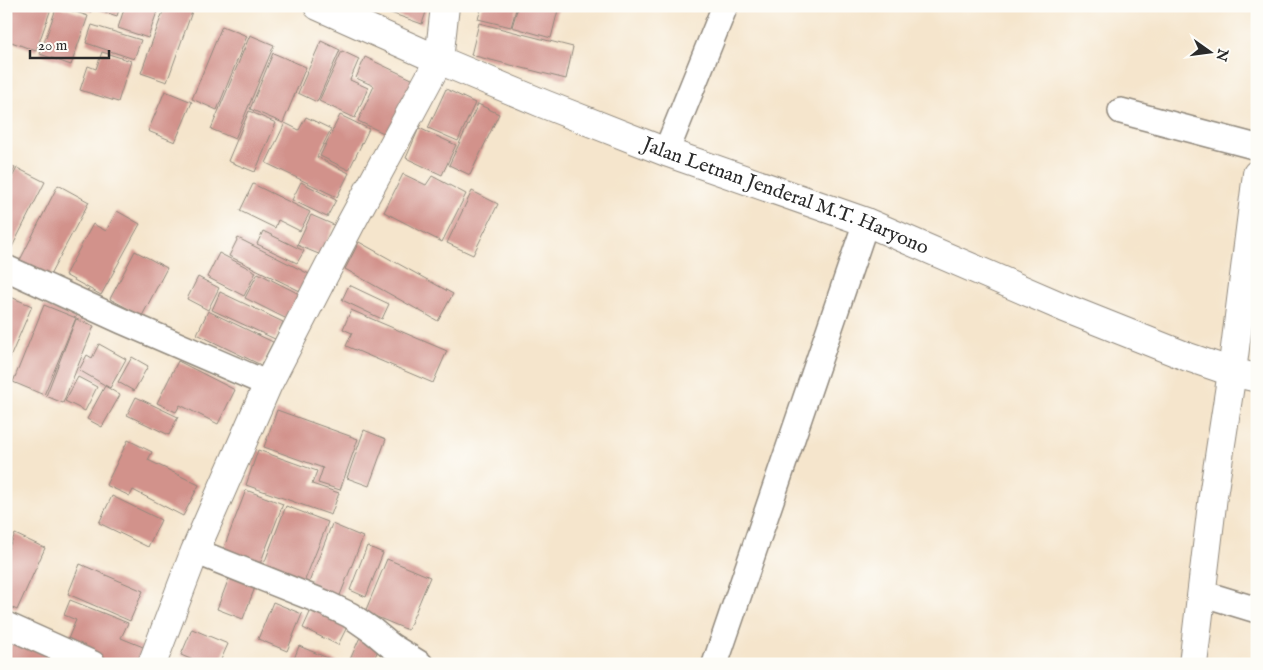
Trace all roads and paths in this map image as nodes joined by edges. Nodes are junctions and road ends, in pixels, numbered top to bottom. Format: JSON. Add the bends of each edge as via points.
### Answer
{"nodes":[{"id":1,"x":318,"y":6,"type":"edge"},
{"id":2,"x":444,"y":6,"type":"edge"},
{"id":3,"x":724,"y":6,"type":"edge"},
{"id":4,"x":439,"y":60,"type":"junction"},
{"id":5,"x":1121,"y":111,"type":"dead end"},
{"id":6,"x":1257,"y":147,"type":"edge"},
{"id":7,"x":666,"y":152,"type":"junction"},
{"id":8,"x":1257,"y":174,"type":"edge"},
{"id":9,"x":866,"y":222,"type":"junction"},
{"id":10,"x":6,"y":268,"type":"edge"},
{"id":11,"x":1244,"y":375,"type":"edge"},
{"id":12,"x":268,"y":384,"type":"junction"},
{"id":13,"x":195,"y":551,"type":"junction"},
{"id":14,"x":1201,"y":593,"type":"junction"},
{"id":15,"x":1257,"y":610,"type":"edge"},
{"id":16,"x":6,"y":625,"type":"edge"},
{"id":17,"x":93,"y":664,"type":"edge"},
{"id":18,"x":152,"y":664,"type":"edge"},
{"id":19,"x":420,"y":664,"type":"edge"},
{"id":20,"x":715,"y":664,"type":"edge"},
{"id":21,"x":1192,"y":664,"type":"edge"}],
"edges":[{"from":1,"to":4,"type":"street","name":"Jalan Letnan Jenderal M.T. Haryono"},
{"from":2,"to":4,"type":"street"},
{"from":3,"to":7,"type":"street"},
{"from":4,"to":7,"type":"street","name":"Jalan Letnan Jenderal M.T. Haryono"},
{"from":4,"to":12,"type":"street"},
{"from":5,"to":6,"type":"street"},
{"from":7,"to":9,"type":"street","name":"Jalan Letnan Jenderal M.T. Haryono"},
{"from":8,"to":11,"type":"street"},
{"from":9,"to":11,"type":"street","name":"Jalan Letnan Jenderal M.T. Haryono","via":[[1065,308],[1188,357]]},
{"from":9,"to":20,"type":"street"},
{"from":10,"to":12,"type":"street"},
{"from":11,"to":14,"type":"street","via":[[1213,496]]},
{"from":12,"to":13,"type":"street"},
{"from":13,"to":18,"type":"street"},
{"from":13,"to":19,"type":"street","via":[[350,615]]},
{"from":14,"to":15,"type":"street"},
{"from":14,"to":21,"type":"street"},
{"from":16,"to":17,"type":"street"}]}
